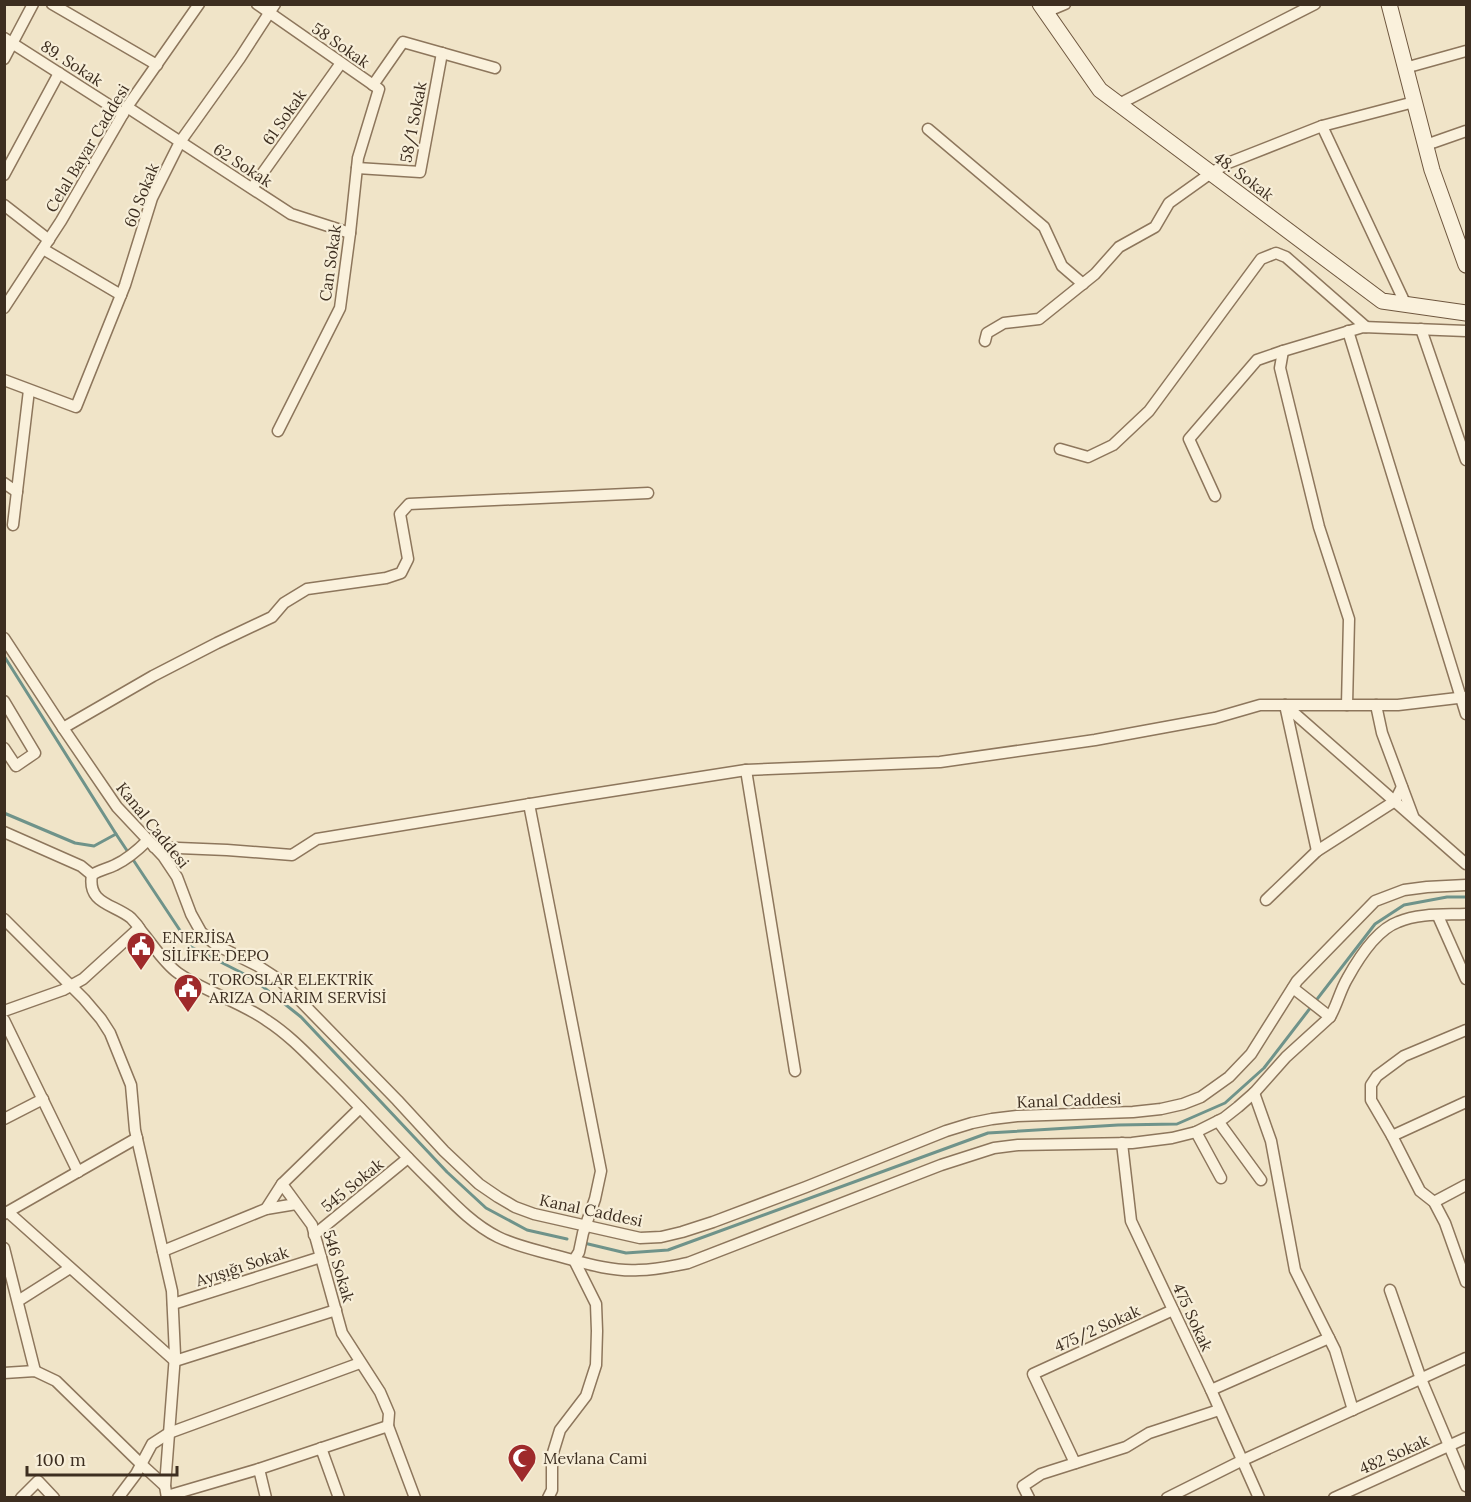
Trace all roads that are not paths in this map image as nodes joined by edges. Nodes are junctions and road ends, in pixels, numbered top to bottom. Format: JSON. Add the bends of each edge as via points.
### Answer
{"nodes":[{"id":1,"x":33,"y":4,"type":"edge"},
{"id":2,"x":52,"y":4,"type":"edge"},
{"id":3,"x":199,"y":4,"type":"edge"},
{"id":4,"x":257,"y":4,"type":"edge"},
{"id":5,"x":1065,"y":4,"type":"edge"},
{"id":6,"x":1315,"y":4,"type":"edge"},
{"id":7,"x":1389,"y":4,"type":"edge"},
{"id":8,"x":1043,"y":8,"type":"edge"},
{"id":9,"x":272,"y":9,"type":"edge"},
{"id":10,"x":9,"y":41,"type":"edge"},
{"id":11,"x":1467,"y":51,"type":"edge"},
{"id":12,"x":442,"y":53,"type":"junction"},
{"id":13,"x":4,"y":59,"type":"edge"},
{"id":14,"x":341,"y":63,"type":"junction"},
{"id":15,"x":157,"y":64,"type":"junction"},
{"id":16,"x":495,"y":68,"type":"dead end"},
{"id":17,"x":1406,"y":68,"type":"junction"},
{"id":18,"x":59,"y":73,"type":"junction"},
{"id":19,"x":376,"y":87,"type":"junction"},
{"id":20,"x":1414,"y":102,"type":"junction"},
{"id":21,"x":1119,"y":104,"type":"junction"},
{"id":22,"x":125,"y":110,"type":"junction"},
{"id":23,"x":1322,"y":126,"type":"junction"},
{"id":24,"x":928,"y":129,"type":"dead end"},
{"id":25,"x":1467,"y":131,"type":"edge"},
{"id":26,"x":180,"y":142,"type":"junction"},
{"id":27,"x":1426,"y":145,"type":"junction"},
{"id":28,"x":357,"y":168,"type":"junction"},
{"id":29,"x":1211,"y":173,"type":"junction"},
{"id":30,"x":4,"y":175,"type":"edge"},
{"id":31,"x":252,"y":188,"type":"junction"},
{"id":32,"x":4,"y":205,"type":"edge"},
{"id":33,"x":350,"y":233,"type":"junction"},
{"id":34,"x":46,"y":244,"type":"junction"},
{"id":35,"x":1465,"y":256,"type":"edge"},
{"id":36,"x":1083,"y":284,"type":"junction"},
{"id":37,"x":121,"y":295,"type":"junction"},
{"id":38,"x":1406,"y":305,"type":"junction"},
{"id":39,"x":4,"y":308,"type":"edge"},
{"id":40,"x":1467,"y":313,"type":"edge"},
{"id":41,"x":1366,"y":327,"type":"junction"},
{"id":42,"x":1421,"y":329,"type":"junction"},
{"id":43,"x":1348,"y":331,"type":"junction"},
{"id":44,"x":1467,"y":331,"type":"edge"},
{"id":45,"x":985,"y":340,"type":"dead end"},
{"id":46,"x":1283,"y":351,"type":"junction"},
{"id":47,"x":4,"y":380,"type":"edge"},
{"id":48,"x":29,"y":390,"type":"junction"},
{"id":49,"x":278,"y":430,"type":"dead end"},
{"id":50,"x":1060,"y":449,"type":"dead end"},
{"id":51,"x":1466,"y":458,"type":"edge"},
{"id":52,"x":4,"y":483,"type":"edge"},
{"id":53,"x":17,"y":492,"type":"junction"},
{"id":54,"x":648,"y":493,"type":"dead end"},
{"id":55,"x":1215,"y":496,"type":"dead end"},
{"id":56,"x":14,"y":525,"type":"dead end"},
{"id":57,"x":4,"y":638,"type":"edge"},
{"id":58,"x":1463,"y":683,"type":"edge"},
{"id":59,"x":1465,"y":698,"type":"edge"},
{"id":60,"x":4,"y":701,"type":"edge"},
{"id":61,"x":1285,"y":705,"type":"junction"},
{"id":62,"x":1347,"y":705,"type":"junction"},
{"id":63,"x":1376,"y":705,"type":"junction"},
{"id":64,"x":1467,"y":714,"type":"edge"},
{"id":65,"x":63,"y":728,"type":"junction"},
{"id":66,"x":4,"y":748,"type":"edge"},
{"id":67,"x":746,"y":770,"type":"junction"},
{"id":68,"x":1402,"y":787,"type":"junction"},
{"id":69,"x":1395,"y":801,"type":"junction"},
{"id":70,"x":529,"y":804,"type":"junction"},
{"id":71,"x":1414,"y":818,"type":"junction"},
{"id":72,"x":4,"y":832,"type":"edge"},
{"id":73,"x":151,"y":844,"type":"junction"},
{"id":74,"x":1317,"y":851,"type":"junction"},
{"id":75,"x":1467,"y":864,"type":"edge"},
{"id":76,"x":92,"y":875,"type":"junction"},
{"id":77,"x":1467,"y":885,"type":"edge"},
{"id":78,"x":1266,"y":900,"type":"dead end"},
{"id":79,"x":1467,"y":914,"type":"edge"},
{"id":80,"x":1438,"y":916,"type":"junction"},
{"id":81,"x":7,"y":927,"type":"edge"},
{"id":82,"x":139,"y":928,"type":"junction"},
{"id":83,"x":1467,"y":979,"type":"edge"},
{"id":84,"x":71,"y":986,"type":"junction"},
{"id":85,"x":1297,"y":991,"type":"junction"},
{"id":86,"x":4,"y":1011,"type":"edge"},
{"id":87,"x":1326,"y":1014,"type":"junction"},
{"id":88,"x":4,"y":1020,"type":"edge"},
{"id":89,"x":1467,"y":1030,"type":"edge"},
{"id":90,"x":795,"y":1071,"type":"dead end"},
{"id":91,"x":1254,"y":1093,"type":"junction"},
{"id":92,"x":43,"y":1099,"type":"junction"},
{"id":93,"x":1467,"y":1102,"type":"edge"},
{"id":94,"x":360,"y":1108,"type":"junction"},
{"id":95,"x":4,"y":1119,"type":"edge"},
{"id":96,"x":1218,"y":1121,"type":"junction"},
{"id":97,"x":1196,"y":1132,"type":"junction"},
{"id":98,"x":1392,"y":1136,"type":"junction"},
{"id":99,"x":137,"y":1138,"type":"junction"},
{"id":100,"x":1122,"y":1143,"type":"junction"},
{"id":101,"x":408,"y":1158,"type":"junction"},
{"id":102,"x":78,"y":1172,"type":"junction"},
{"id":103,"x":1221,"y":1178,"type":"dead end"},
{"id":104,"x":1261,"y":1180,"type":"dead end"},
{"id":105,"x":282,"y":1184,"type":"junction"},
{"id":106,"x":1467,"y":1185,"type":"edge"},
{"id":107,"x":1434,"y":1202,"type":"junction"},
{"id":108,"x":296,"y":1204,"type":"junction"},
{"id":109,"x":266,"y":1209,"type":"junction"},
{"id":110,"x":6,"y":1213,"type":"edge"},
{"id":111,"x":586,"y":1225,"type":"junction"},
{"id":112,"x":314,"y":1235,"type":"junction"},
{"id":113,"x":4,"y":1248,"type":"edge"},
{"id":114,"x":163,"y":1251,"type":"junction"},
{"id":115,"x":321,"y":1257,"type":"junction"},
{"id":116,"x":574,"y":1260,"type":"junction"},
{"id":117,"x":70,"y":1268,"type":"junction"},
{"id":118,"x":1467,"y":1282,"type":"edge"},
{"id":119,"x":1390,"y":1290,"type":"dead end"},
{"id":120,"x":18,"y":1301,"type":"junction"},
{"id":121,"x":173,"y":1304,"type":"junction"},
{"id":122,"x":336,"y":1310,"type":"junction"},
{"id":123,"x":1173,"y":1310,"type":"junction"},
{"id":124,"x":1329,"y":1338,"type":"junction"},
{"id":125,"x":1467,"y":1358,"type":"edge"},
{"id":126,"x":175,"y":1361,"type":"junction"},
{"id":127,"x":360,"y":1363,"type":"junction"},
{"id":128,"x":35,"y":1371,"type":"junction"},
{"id":129,"x":4,"y":1373,"type":"edge"},
{"id":130,"x":1421,"y":1379,"type":"junction"},
{"id":131,"x":1211,"y":1390,"type":"junction"},
{"id":132,"x":1219,"y":1410,"type":"junction"},
{"id":133,"x":1353,"y":1410,"type":"junction"},
{"id":134,"x":388,"y":1426,"type":"junction"},
{"id":135,"x":169,"y":1433,"type":"junction"},
{"id":136,"x":1467,"y":1438,"type":"edge"},
{"id":137,"x":1449,"y":1446,"type":"junction"},
{"id":138,"x":321,"y":1448,"type":"junction"},
{"id":139,"x":1241,"y":1461,"type":"junction"},
{"id":140,"x":1075,"y":1463,"type":"junction"},
{"id":141,"x":141,"y":1464,"type":"junction"},
{"id":142,"x":259,"y":1469,"type":"junction"},
{"id":143,"x":1467,"y":1486,"type":"edge"},
{"id":144,"x":167,"y":1493,"type":"edge"},
{"id":145,"x":21,"y":1497,"type":"edge"},
{"id":146,"x":54,"y":1497,"type":"edge"},
{"id":147,"x":118,"y":1497,"type":"edge"},
{"id":148,"x":266,"y":1497,"type":"edge"},
{"id":149,"x":339,"y":1497,"type":"edge"},
{"id":150,"x":415,"y":1497,"type":"edge"},
{"id":151,"x":548,"y":1497,"type":"edge"},
{"id":152,"x":1029,"y":1497,"type":"edge"},
{"id":153,"x":1167,"y":1497,"type":"edge"},
{"id":154,"x":1259,"y":1497,"type":"edge"},
{"id":155,"x":1334,"y":1497,"type":"edge"}],
"edges":[{"from":1,"to":10,"type":"street"},
{"from":2,"to":15,"type":"street"},
{"from":3,"to":15,"type":"street","name":"Celal Bayar Caddesi"},
{"from":4,"to":9,"type":"street","name":"58 Sokak"},
{"from":5,"to":8,"type":"street"},
{"from":6,"to":21,"type":"street"},
{"from":7,"to":17,"type":"main road"},
{"from":8,"to":21,"type":"main road","name":"48. Sokak","via":[[1100,90]]},
{"from":9,"to":14,"type":"street","name":"58 Sokak"},
{"from":9,"to":26,"type":"street","name":"60 Sokak"},
{"from":10,"to":13,"type":"street"},
{"from":10,"to":18,"type":"street","name":"89. Sokak"},
{"from":11,"to":17,"type":"street"},
{"from":12,"to":16,"type":"street"},
{"from":12,"to":19,"type":"street","via":[[403,42]]},
{"from":12,"to":28,"type":"street","name":"58/1 Sokak","via":[[420,172]]},
{"from":14,"to":19,"type":"street","name":"58 Sokak"},
{"from":14,"to":31,"type":"street","name":"61 Sokak"},
{"from":15,"to":22,"type":"street","name":"Celal Bayar Caddesi"},
{"from":17,"to":20,"type":"main road"},
{"from":18,"to":22,"type":"street","name":"89. Sokak"},
{"from":18,"to":30,"type":"street"},
{"from":19,"to":28,"type":"street","name":"Can Sokak"},
{"from":20,"to":23,"type":"street"},
{"from":20,"to":27,"type":"main road"},
{"from":21,"to":29,"type":"main road","name":"48. Sokak"},
{"from":22,"to":26,"type":"street","name":"62 Sokak"},
{"from":22,"to":34,"type":"street","name":"Celal Bayar Caddesi"},
{"from":23,"to":29,"type":"street"},
{"from":23,"to":38,"type":"street"},
{"from":24,"to":36,"type":"street","via":[[1044,227],[1062,266]]},
{"from":25,"to":27,"type":"street"},
{"from":26,"to":31,"type":"street","name":"62 Sokak"},
{"from":26,"to":37,"type":"street","name":"60 Sokak","via":[[152,198]]},
{"from":27,"to":35,"type":"main road"},
{"from":28,"to":33,"type":"street","name":"Can Sokak"},
{"from":29,"to":36,"type":"street","via":[[1169,203],[1155,227],[1119,247]]},
{"from":29,"to":38,"type":"main road","name":"48. Sokak","via":[[1382,302]]},
{"from":31,"to":33,"type":"street","name":"62 Sokak","via":[[291,214]]},
{"from":32,"to":34,"type":"street"},
{"from":33,"to":49,"type":"street","name":"Can Sokak","via":[[340,308]]},
{"from":34,"to":37,"type":"street"},
{"from":34,"to":39,"type":"street","name":"Celal Bayar Caddesi"},
{"from":36,"to":45,"type":"street","via":[[1039,319],[1004,323],[987,333]]},
{"from":37,"to":48,"type":"street","name":"60 Sokak","via":[[76,407]]},
{"from":38,"to":40,"type":"main road","name":"48. Sokak"},
{"from":41,"to":42,"type":"street"},
{"from":41,"to":43,"type":"street"},
{"from":41,"to":50,"type":"street","via":[[1286,257],[1276,253],[1261,258],[1149,411],[1113,445],[1088,457]]},
{"from":42,"to":44,"type":"street"},
{"from":42,"to":51,"type":"street"},
{"from":43,"to":46,"type":"street"},
{"from":43,"to":58,"type":"street"},
{"from":46,"to":55,"type":"street","via":[[1257,360],[1189,439]]},
{"from":46,"to":62,"type":"street","via":[[1280,368],[1319,527],[1349,619]]},
{"from":47,"to":48,"type":"street"},
{"from":48,"to":53,"type":"street"},
{"from":52,"to":53,"type":"street"},
{"from":53,"to":56,"type":"street"},
{"from":54,"to":65,"type":"street","via":[[409,504],[400,514],[408,559],[401,573],[307,589],[284,603],[272,617],[153,676]]},
{"from":57,"to":65,"type":"street","name":"Kanal Caddesi"},
{"from":58,"to":59,"type":"street"},
{"from":59,"to":63,"type":"street"},
{"from":59,"to":64,"type":"street"},
{"from":60,"to":66,"type":"street","via":[[35,753],[16,766]]},
{"from":61,"to":62,"type":"street"},
{"from":61,"to":67,"type":"street","via":[[1260,705],[1215,718],[1095,740],[940,762]]},
{"from":61,"to":69,"type":"street"},
{"from":61,"to":74,"type":"street"},
{"from":62,"to":63,"type":"street"},
{"from":63,"to":68,"type":"street"},
{"from":65,"to":73,"type":"street","name":"Kanal Caddesi","via":[[117,807]]},
{"from":67,"to":70,"type":"street"},
{"from":67,"to":90,"type":"street"},
{"from":68,"to":69,"type":"street"},
{"from":68,"to":71,"type":"street"},
{"from":69,"to":71,"type":"street"},
{"from":69,"to":74,"type":"street"},
{"from":70,"to":73,"type":"street","via":[[317,839],[292,855]]},
{"from":70,"to":111,"type":"street","via":[[601,1171]]},
{"from":71,"to":75,"type":"street"},
{"from":72,"to":76,"type":"street","via":[[81,866]]},
{"from":73,"to":76,"type":"street"},
{"from":73,"to":111,"type":"street","name":"Kanal Caddesi","via":[[177,876],[201,932],[216,945],[281,981],[479,1184],[515,1207]]},
{"from":74,"to":78,"type":"street"},
{"from":76,"to":82,"type":"street","via":[[93,893]]},
{"from":77,"to":85,"type":"street","name":"Kanal Caddesi","via":[[1427,887],[1375,901],[1305,972]]},
{"from":79,"to":80,"type":"street"},
{"from":80,"to":83,"type":"street"},
{"from":80,"to":87,"type":"street","via":[[1413,917],[1386,928],[1357,962],[1335,1009]]},
{"from":81,"to":84,"type":"street"},
{"from":82,"to":84,"type":"street"},
{"from":82,"to":94,"type":"street","via":[[176,972],[257,1013],[278,1028]]},
{"from":84,"to":86,"type":"street"},
{"from":84,"to":99,"type":"street","via":[[110,1033],[131,1085]]},
{"from":85,"to":87,"type":"street"},
{"from":85,"to":111,"type":"street","name":"Kanal Caddesi","via":[[1241,1065],[1215,1088],[1183,1104],[1133,1112],[1017,1116],[972,1123],[713,1222],[661,1237],[640,1238]]},
{"from":87,"to":91,"type":"street"},
{"from":88,"to":92,"type":"street"},
{"from":89,"to":98,"type":"street","via":[[1404,1056],[1371,1084],[1371,1100]]},
{"from":91,"to":96,"type":"street"},
{"from":91,"to":124,"type":"street","via":[[1271,1141],[1295,1270]]},
{"from":92,"to":95,"type":"street"},
{"from":92,"to":102,"type":"street"},
{"from":93,"to":98,"type":"street"},
{"from":94,"to":101,"type":"street"},
{"from":94,"to":105,"type":"street"},
{"from":96,"to":97,"type":"street"},
{"from":96,"to":104,"type":"street"},
{"from":97,"to":100,"type":"street"},
{"from":97,"to":103,"type":"street"},
{"from":98,"to":107,"type":"street","via":[[1420,1191]]},
{"from":99,"to":102,"type":"street"},
{"from":99,"to":114,"type":"street"},
{"from":100,"to":116,"type":"street","via":[[994,1148],[688,1263],[637,1271]]},
{"from":100,"to":123,"type":"street","name":"475 Sokak","via":[[1131,1221]]},
{"from":101,"to":112,"type":"street","name":"545 Sokak"},
{"from":101,"to":116,"type":"street","via":[[466,1215],[497,1237]]},
{"from":102,"to":110,"type":"street"},
{"from":105,"to":108,"type":"street","name":"546 Sokak"},
{"from":105,"to":109,"type":"street"},
{"from":106,"to":107,"type":"street"},
{"from":107,"to":118,"type":"street"},
{"from":108,"to":109,"type":"street"},
{"from":108,"to":112,"type":"street","name":"546 Sokak","via":[[312,1225]]},
{"from":109,"to":114,"type":"street"},
{"from":110,"to":117,"type":"street"},
{"from":111,"to":116,"type":"street"},
{"from":112,"to":115,"type":"street","name":"546 Sokak"},
{"from":113,"to":120,"type":"street"},
{"from":114,"to":121,"type":"street"},
{"from":115,"to":121,"type":"street","name":"Ayışığı Sokak"},
{"from":115,"to":122,"type":"street","name":"546 Sokak"},
{"from":116,"to":151,"type":"street","via":[[596,1304],[596,1365],[586,1396],[560,1430],[552,1456],[552,1490]]},
{"from":117,"to":120,"type":"street"},
{"from":117,"to":126,"type":"street"},
{"from":119,"to":130,"type":"street"},
{"from":120,"to":128,"type":"street"},
{"from":121,"to":126,"type":"street"},
{"from":122,"to":126,"type":"street"},
{"from":122,"to":127,"type":"street","name":"546 Sokak","via":[[342,1334]]},
{"from":123,"to":131,"type":"street","name":"475 Sokak"},
{"from":123,"to":140,"type":"street","name":"475/2 Sokak","via":[[1033,1374]]},
{"from":124,"to":131,"type":"street"},
{"from":124,"to":133,"type":"street"},
{"from":125,"to":130,"type":"street"},
{"from":126,"to":135,"type":"street"},
{"from":127,"to":134,"type":"street","name":"546 Sokak","via":[[380,1392],[389,1413]]},
{"from":127,"to":135,"type":"street"},
{"from":128,"to":129,"type":"street"},
{"from":128,"to":141,"type":"street","via":[[56,1381]]},
{"from":130,"to":133,"type":"street"},
{"from":130,"to":137,"type":"street"},
{"from":131,"to":132,"type":"street","name":"475 Sokak"},
{"from":132,"to":139,"type":"street","name":"475 Sokak"},
{"from":132,"to":140,"type":"street"},
{"from":133,"to":139,"type":"street"},
{"from":134,"to":138,"type":"street"},
{"from":134,"to":150,"type":"street","name":"546 Sokak"},
{"from":135,"to":141,"type":"street","via":[[152,1444]]},
{"from":135,"to":144,"type":"street"},
{"from":136,"to":137,"type":"street","name":"482 Sokak"},
{"from":137,"to":143,"type":"street"},
{"from":137,"to":155,"type":"street","name":"482 Sokak"},
{"from":138,"to":142,"type":"street"},
{"from":138,"to":149,"type":"street"},
{"from":139,"to":153,"type":"street"},
{"from":139,"to":154,"type":"street","name":"475 Sokak"},
{"from":140,"to":152,"type":"street","via":[[1041,1474],[1023,1486]]},
{"from":141,"to":144,"type":"street"},
{"from":141,"to":147,"type":"street"},
{"from":142,"to":144,"type":"street"},
{"from":142,"to":148,"type":"street"},
{"from":145,"to":146,"type":"street","via":[[38,1481]]}]}
